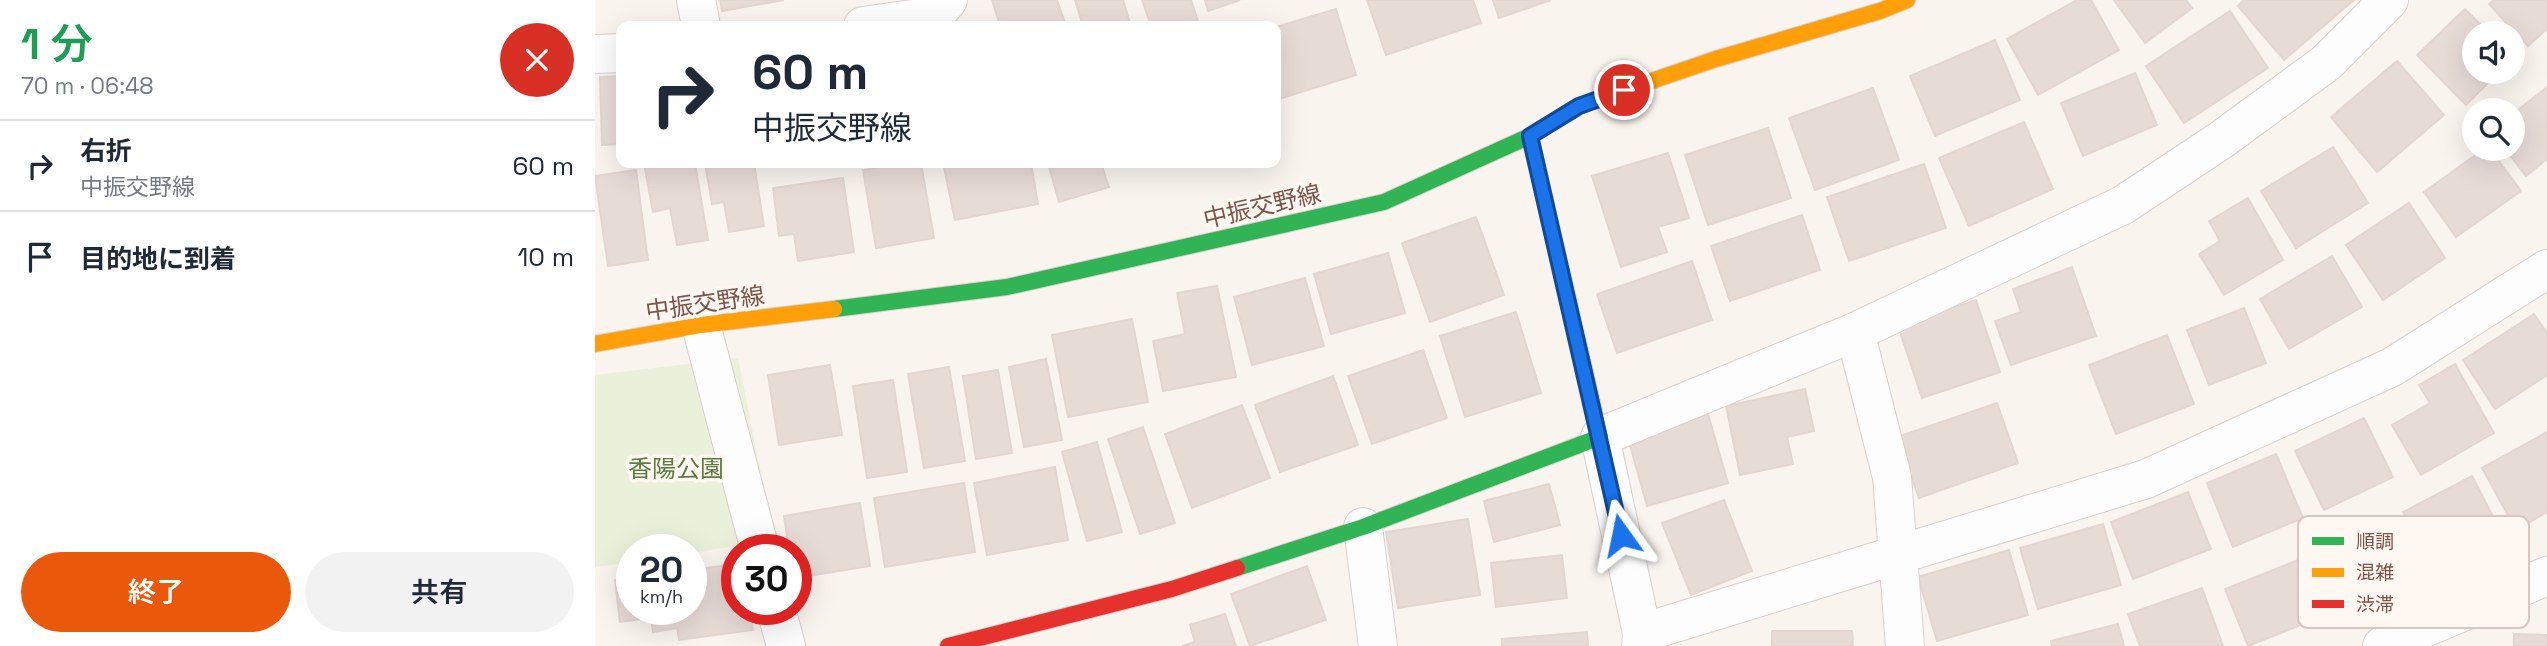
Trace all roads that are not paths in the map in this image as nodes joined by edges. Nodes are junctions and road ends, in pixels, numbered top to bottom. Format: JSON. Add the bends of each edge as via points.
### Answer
{"nodes":[{"id":1,"x":696,"y":0,"type":"edge"},
{"id":2,"x":948,"y":0,"type":"edge"},
{"id":3,"x":1907,"y":0,"type":"edge"},
{"id":4,"x":2389,"y":0,"type":"edge"},
{"id":5,"x":700,"y":21,"type":"edge"},
{"id":6,"x":898,"y":21,"type":"edge"},
{"id":7,"x":616,"y":53,"type":"edge"},
{"id":8,"x":595,"y":54,"type":"edge"},
{"id":9,"x":1530,"y":136,"type":"junction"},
{"id":10,"x":2547,"y":269,"type":"edge"},
{"id":11,"x":701,"y":325,"type":"junction"},
{"id":12,"x":1855,"y":332,"type":"junction"},
{"id":13,"x":595,"y":344,"type":"edge"},
{"id":14,"x":1600,"y":437,"type":"junction"},
{"id":15,"x":1363,"y":527,"type":"junction"},
{"id":16,"x":756,"y":534,"type":"edge"},
{"id":17,"x":1897,"y":555,"type":"junction"},
{"id":18,"x":2547,"y":576,"type":"edge"},
{"id":19,"x":2529,"y":587,"type":"edge"},
{"id":20,"x":780,"y":625,"type":"edge"},
{"id":21,"x":2460,"y":629,"type":"edge"},
{"id":22,"x":1642,"y":640,"type":"edge"},
{"id":23,"x":786,"y":646,"type":"edge"},
{"id":24,"x":948,"y":646,"type":"edge"},
{"id":25,"x":1378,"y":646,"type":"edge"},
{"id":26,"x":1905,"y":646,"type":"edge"},
{"id":27,"x":2382,"y":646,"type":"edge"}],
"edges":[{"from":1,"to":5,"type":"street"},
{"from":2,"to":6,"type":"street","via":[[934,16]]},
{"from":3,"to":9,"type":"street","name":"中振交野線","via":[[1579,106]]},
{"from":4,"to":12,"type":"street","via":[[2326,63],[2123,205]]},
{"from":7,"to":8,"type":"street"},
{"from":9,"to":11,"type":"street","name":"中振交野線","via":[[1384,202],[1007,287]]},
{"from":9,"to":14,"type":"street"},
{"from":10,"to":17,"type":"street","via":[[2392,367],[2146,479]]},
{"from":11,"to":13,"type":"street","name":"中振交野線"},
{"from":11,"to":16,"type":"street"},
{"from":12,"to":14,"type":"street"},
{"from":12,"to":17,"type":"street","via":[[1892,478]]},
{"from":14,"to":15,"type":"street"},
{"from":14,"to":22,"type":"street"},
{"from":15,"to":24,"type":"street","via":[[1172,589]]},
{"from":15,"to":25,"type":"street"},
{"from":17,"to":22,"type":"street"},
{"from":17,"to":26,"type":"street"},
{"from":18,"to":19,"type":"street"},
{"from":20,"to":23,"type":"street"},
{"from":21,"to":27,"type":"street"}]}
